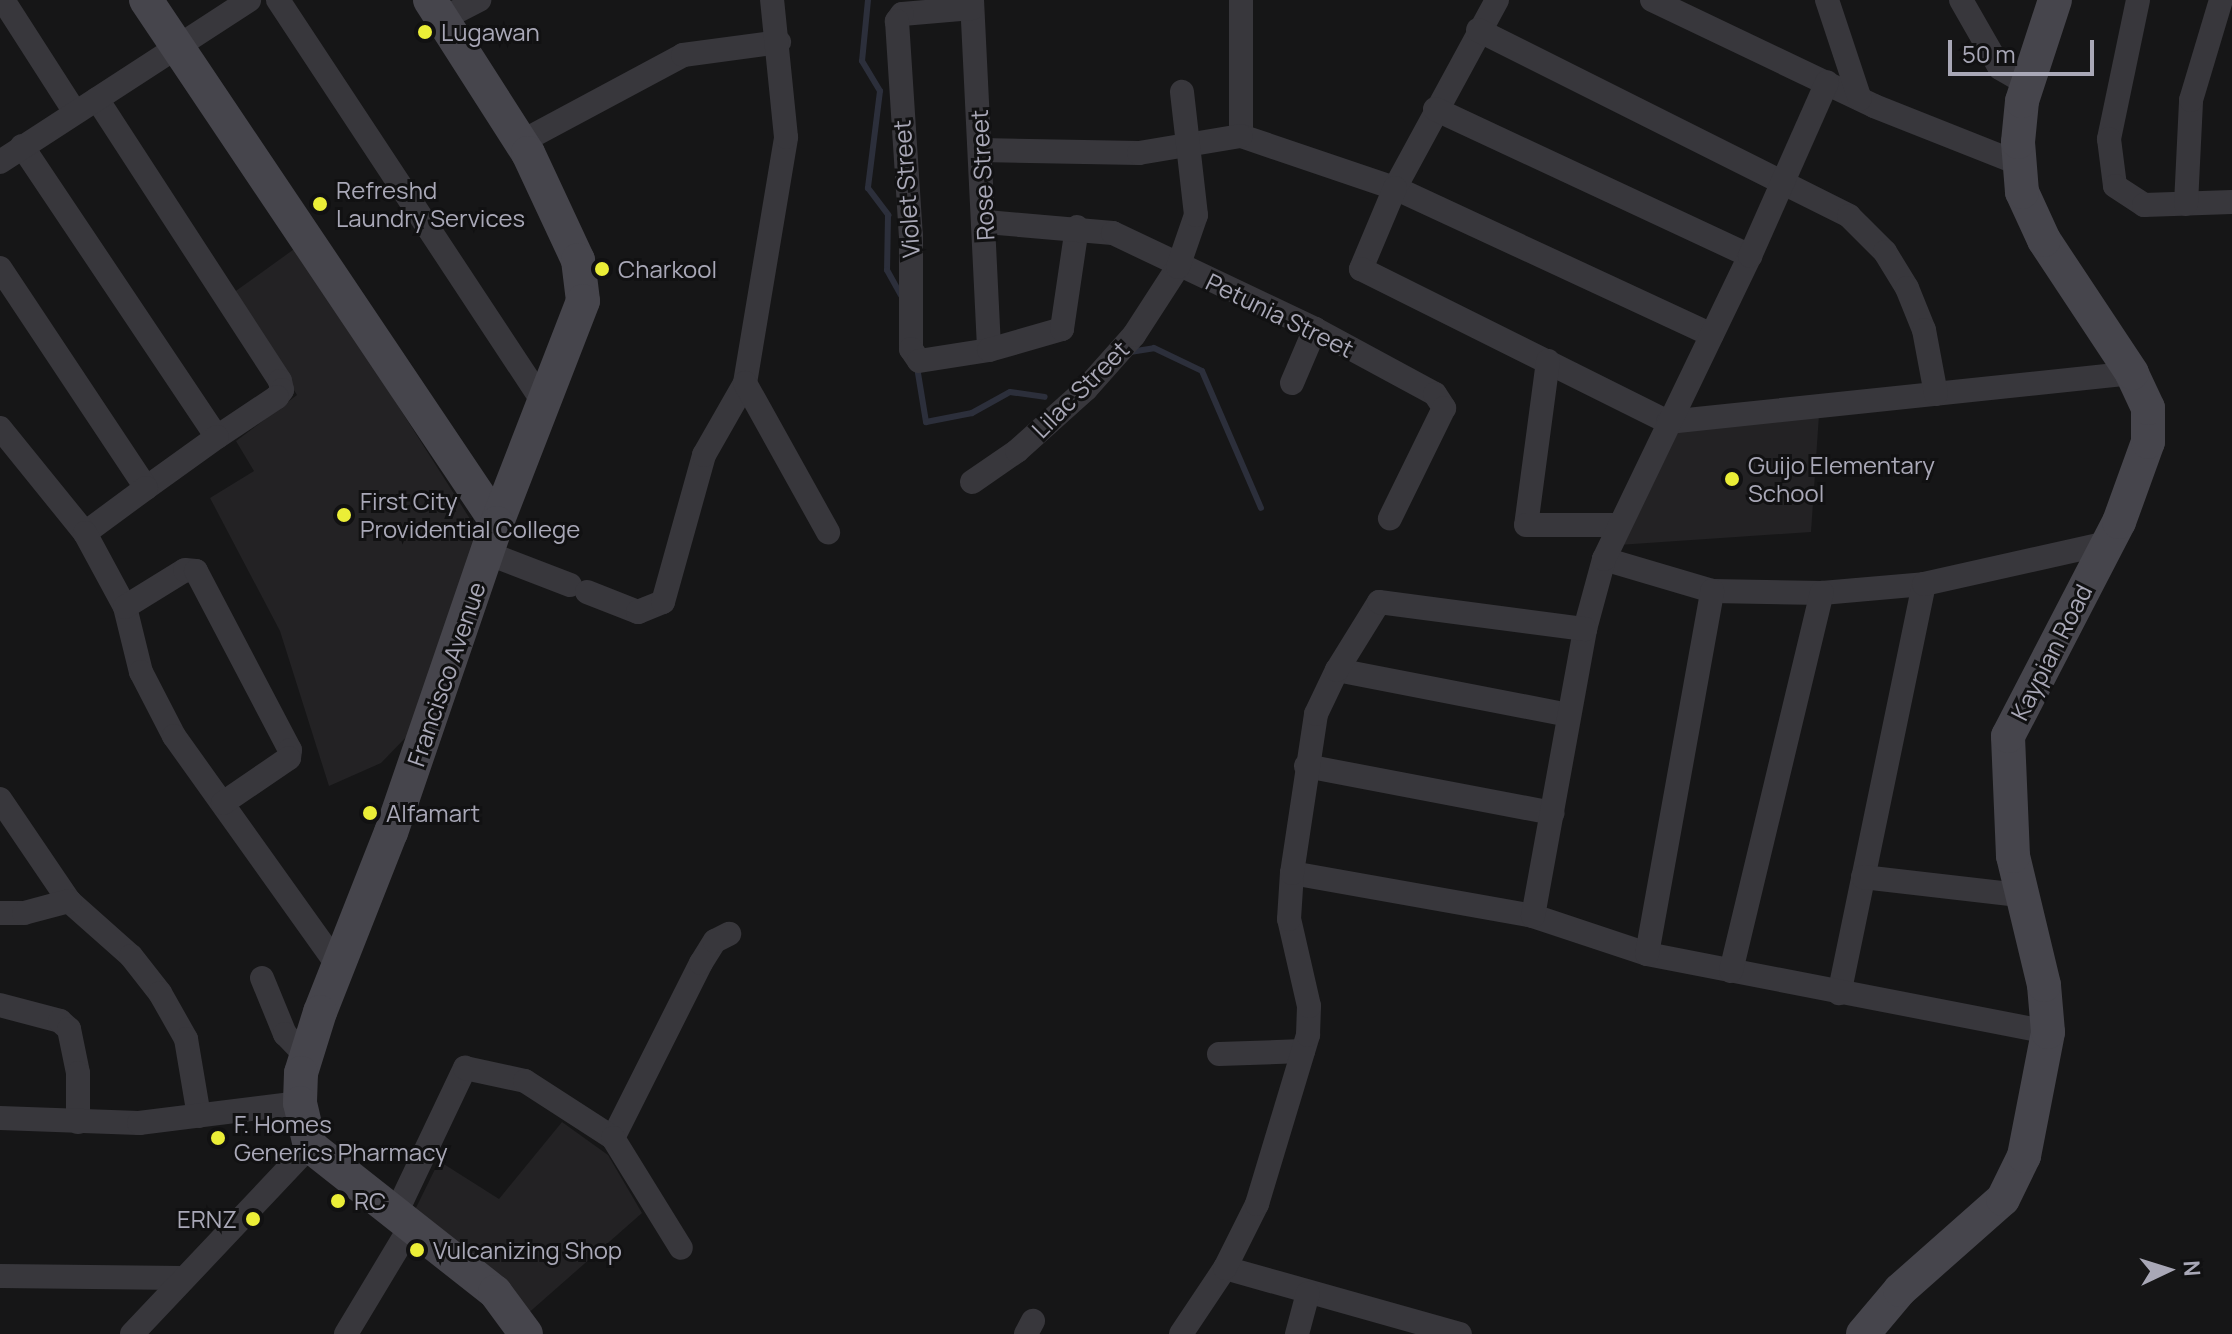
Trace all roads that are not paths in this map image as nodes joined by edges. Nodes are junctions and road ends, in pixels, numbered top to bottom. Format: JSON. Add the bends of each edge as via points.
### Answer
{"nodes":[{"id":1,"x":3,"y":0,"type":"edge"},
{"id":2,"x":146,"y":0,"type":"edge"},
{"id":3,"x":249,"y":0,"type":"edge"},
{"id":4,"x":278,"y":0,"type":"edge"},
{"id":5,"x":479,"y":0,"type":"edge"},
{"id":6,"x":772,"y":0,"type":"edge"},
{"id":7,"x":1241,"y":0,"type":"edge"},
{"id":8,"x":1497,"y":0,"type":"edge"},
{"id":9,"x":1652,"y":0,"type":"edge"},
{"id":10,"x":1827,"y":0,"type":"edge"},
{"id":11,"x":1961,"y":0,"type":"edge"},
{"id":12,"x":2055,"y":0,"type":"edge"},
{"id":13,"x":2138,"y":0,"type":"edge"},
{"id":14,"x":2221,"y":0,"type":"edge"},
{"id":15,"x":972,"y":4,"type":"edge"},
{"id":16,"x":436,"y":10,"type":"edge"},
{"id":17,"x":1478,"y":30,"type":"junction"},
{"id":18,"x":779,"y":42,"type":"junction"},
{"id":19,"x":178,"y":47,"type":"junction"},
{"id":20,"x":1827,"y":82,"type":"junction"},
{"id":21,"x":2028,"y":84,"type":"junction"},
{"id":22,"x":1182,"y":92,"type":"dead end"},
{"id":23,"x":97,"y":99,"type":"junction"},
{"id":24,"x":1860,"y":99,"type":"junction"},
{"id":25,"x":1435,"y":109,"type":"junction"},
{"id":26,"x":75,"y":112,"type":"junction"},
{"id":27,"x":1241,"y":136,"type":"junction"},
{"id":28,"x":521,"y":142,"type":"junction"},
{"id":29,"x":1187,"y":145,"type":"junction"},
{"id":30,"x":22,"y":146,"type":"junction"},
{"id":31,"x":981,"y":150,"type":"junction"},
{"id":32,"x":0,"y":162,"type":"edge"},
{"id":33,"x":2018,"y":163,"type":"junction"},
{"id":34,"x":1782,"y":183,"type":"junction"},
{"id":35,"x":1395,"y":188,"type":"junction"},
{"id":36,"x":2232,"y":202,"type":"edge"},
{"id":37,"x":2186,"y":204,"type":"junction"},
{"id":38,"x":986,"y":222,"type":"junction"},
{"id":39,"x":1077,"y":227,"type":"junction"},
{"id":40,"x":1750,"y":256,"type":"junction"},
{"id":41,"x":1178,"y":267,"type":"junction"},
{"id":42,"x":0,"y":268,"type":"edge"},
{"id":43,"x":1315,"y":329,"type":"junction"},
{"id":44,"x":1712,"y":335,"type":"junction"},
{"id":45,"x":989,"y":350,"type":"junction"},
{"id":46,"x":1548,"y":361,"type":"junction"},
{"id":47,"x":2132,"y":373,"type":"junction"},
{"id":48,"x":745,"y":383,"type":"junction"},
{"id":49,"x":1292,"y":383,"type":"dead end"},
{"id":50,"x":1936,"y":394,"type":"junction"},
{"id":51,"x":543,"y":402,"type":"junction"},
{"id":52,"x":1668,"y":422,"type":"junction"},
{"id":53,"x":0,"y":428,"type":"edge"},
{"id":54,"x":217,"y":437,"type":"junction"},
{"id":55,"x":972,"y":482,"type":"dead end"},
{"id":56,"x":146,"y":488,"type":"junction"},
{"id":57,"x":1390,"y":518,"type":"dead end"},
{"id":58,"x":1617,"y":525,"type":"junction"},
{"id":59,"x":828,"y":532,"type":"dead end"},
{"id":60,"x":85,"y":533,"type":"junction"},
{"id":61,"x":492,"y":538,"type":"junction"},
{"id":62,"x":2108,"y":543,"type":"junction"},
{"id":63,"x":1604,"y":559,"type":"junction"},
{"id":64,"x":1924,"y":584,"type":"junction"},
{"id":65,"x":1712,"y":591,"type":"junction"},
{"id":66,"x":1822,"y":593,"type":"junction"},
{"id":67,"x":125,"y":607,"type":"junction"},
{"id":68,"x":1585,"y":629,"type":"junction"},
{"id":69,"x":1337,"y":670,"type":"junction"},
{"id":70,"x":1569,"y":715,"type":"junction"},
{"id":71,"x":1306,"y":766,"type":"junction"},
{"id":72,"x":0,"y":799,"type":"edge"},
{"id":73,"x":223,"y":803,"type":"junction"},
{"id":74,"x":1553,"y":813,"type":"junction"},
{"id":75,"x":1292,"y":873,"type":"junction"},
{"id":76,"x":1863,"y":877,"type":"junction"},
{"id":77,"x":2019,"y":895,"type":"junction"},
{"id":78,"x":69,"y":901,"type":"junction"},
{"id":79,"x":0,"y":913,"type":"edge"},
{"id":80,"x":1533,"y":916,"type":"junction"},
{"id":81,"x":729,"y":934,"type":"dead end"},
{"id":82,"x":1647,"y":954,"type":"junction"},
{"id":83,"x":338,"y":966,"type":"junction"},
{"id":84,"x":1731,"y":971,"type":"junction"},
{"id":85,"x":262,"y":978,"type":"dead end"},
{"id":86,"x":1839,"y":993,"type":"junction"},
{"id":87,"x":0,"y":1005,"type":"edge"},
{"id":88,"x":2048,"y":1032,"type":"junction"},
{"id":89,"x":1303,"y":1051,"type":"junction"},
{"id":90,"x":1219,"y":1054,"type":"dead end"},
{"id":91,"x":306,"y":1056,"type":"junction"},
{"id":92,"x":300,"y":1103,"type":"junction"},
{"id":93,"x":199,"y":1116,"type":"junction"},
{"id":94,"x":0,"y":1118,"type":"edge"},
{"id":95,"x":78,"y":1122,"type":"junction"},
{"id":96,"x":613,"y":1138,"type":"junction"},
{"id":97,"x":310,"y":1146,"type":"junction"},
{"id":98,"x":404,"y":1220,"type":"junction"},
{"id":99,"x":681,"y":1248,"type":"dead end"},
{"id":100,"x":1225,"y":1268,"type":"junction"},
{"id":101,"x":0,"y":1276,"type":"edge"},
{"id":102,"x":182,"y":1278,"type":"junction"},
{"id":103,"x":1308,"y":1293,"type":"junction"},
{"id":104,"x":1409,"y":1328,"type":"edge"},
{"id":105,"x":132,"y":1334,"type":"edge"},
{"id":106,"x":346,"y":1334,"type":"edge"},
{"id":107,"x":526,"y":1334,"type":"edge"},
{"id":108,"x":1181,"y":1334,"type":"edge"},
{"id":109,"x":1297,"y":1334,"type":"edge"},
{"id":110,"x":1460,"y":1334,"type":"edge"},
{"id":111,"x":1863,"y":1334,"type":"edge"}],
"edges":[{"from":1,"to":26,"type":"street"},
{"from":2,"to":19,"type":"street"},
{"from":3,"to":19,"type":"street"},
{"from":4,"to":51,"type":"street"},
{"from":5,"to":16,"type":"street"},
{"from":6,"to":18,"type":"street"},
{"from":7,"to":27,"type":"street"},
{"from":8,"to":17,"type":"street"},
{"from":9,"to":20,"type":"street"},
{"from":10,"to":24,"type":"street"},
{"from":11,"to":21,"type":"street","via":[[2000,68]]},
{"from":12,"to":21,"type":"street","name":"Kaypian Road"},
{"from":13,"to":37,"type":"street","via":[[2109,139],[2115,186],[2144,205]]},
{"from":14,"to":37,"type":"street","via":[[2191,100]]},
{"from":15,"to":31,"type":"street","name":"Rose Street"},
{"from":15,"to":45,"type":"street","name":"Violet Street","via":[[902,14],[897,21],[911,235],[911,349],[922,362]]},
{"from":16,"to":28,"type":"street","name":"Francisco Avenue"},
{"from":17,"to":25,"type":"street"},
{"from":17,"to":34,"type":"street"},
{"from":18,"to":28,"type":"street","via":[[683,55]]},
{"from":18,"to":48,"type":"street","via":[[786,137]]},
{"from":19,"to":23,"type":"street"},
{"from":19,"to":61,"type":"street"},
{"from":20,"to":24,"type":"street"},
{"from":20,"to":34,"type":"street"},
{"from":21,"to":33,"type":"street","name":"Kaypian Road"},
{"from":22,"to":29,"type":"street","name":"Lilac Street"},
{"from":23,"to":26,"type":"street"},
{"from":23,"to":54,"type":"street","via":[[280,381],[277,397]]},
{"from":24,"to":33,"type":"street"},
{"from":25,"to":35,"type":"street"},
{"from":25,"to":40,"type":"street"},
{"from":26,"to":30,"type":"street"},
{"from":27,"to":29,"type":"street"},
{"from":27,"to":35,"type":"street"},
{"from":28,"to":51,"type":"street","name":"Francisco Avenue","via":[[578,260],[583,301]]},
{"from":29,"to":31,"type":"street","via":[[1081,154]]},
{"from":29,"to":41,"type":"street","name":"Lilac Street","via":[[1196,215]]},
{"from":30,"to":32,"type":"street"},
{"from":30,"to":54,"type":"street"},
{"from":31,"to":38,"type":"street","name":"Rose Street"},
{"from":33,"to":47,"type":"street","name":"Kaypian Road","via":[[2022,192],[2044,240]]},
{"from":34,"to":40,"type":"street"},
{"from":34,"to":50,"type":"street","via":[[1849,216],[1885,252],[1924,330]]},
{"from":35,"to":44,"type":"street"},
{"from":35,"to":46,"type":"street","via":[[1361,269]]},
{"from":36,"to":37,"type":"street"},
{"from":38,"to":39,"type":"street","name":"Petunia Street"},
{"from":38,"to":45,"type":"street","name":"Rose Street"},
{"from":39,"to":41,"type":"street","name":"Petunia Street","via":[[1113,233]]},
{"from":39,"to":45,"type":"street","via":[[1062,329]]},
{"from":40,"to":44,"type":"street"},
{"from":41,"to":43,"type":"street","name":"Petunia Street"},
{"from":41,"to":55,"type":"street","name":"Lilac Street","via":[[1134,335],[1086,389],[1017,451]]},
{"from":42,"to":56,"type":"street"},
{"from":43,"to":49,"type":"street"},
{"from":43,"to":57,"type":"street","name":"Petunia Street","via":[[1443,402]]},
{"from":44,"to":52,"type":"street"},
{"from":46,"to":52,"type":"street"},
{"from":46,"to":58,"type":"street","via":[[1526,525]]},
{"from":47,"to":50,"type":"street"},
{"from":47,"to":62,"type":"street","name":"Kaypian Road","via":[[2148,408],[2148,442]]},
{"from":48,"to":59,"type":"street"},
{"from":48,"to":61,"type":"street","via":[[704,455],[663,602],[638,612],[579,589]]},
{"from":50,"to":52,"type":"street"},
{"from":51,"to":61,"type":"street","name":"Francisco Avenue"},
{"from":52,"to":58,"type":"street"},
{"from":53,"to":60,"type":"street"},
{"from":54,"to":56,"type":"street"},
{"from":56,"to":60,"type":"street"},
{"from":58,"to":63,"type":"street"},
{"from":60,"to":67,"type":"street"},
{"from":61,"to":83,"type":"street","name":"Francisco Avenue","via":[[391,832]]},
{"from":62,"to":64,"type":"street"},
{"from":62,"to":77,"type":"street","name":"Kaypian Road","via":[[2008,736]]},
{"from":63,"to":65,"type":"street"},
{"from":63,"to":68,"type":"street"},
{"from":64,"to":66,"type":"street"},
{"from":64,"to":76,"type":"street"},
{"from":65,"to":66,"type":"street"},
{"from":65,"to":82,"type":"street"},
{"from":66,"to":84,"type":"street"},
{"from":67,"to":73,"type":"street","via":[[141,672],[174,736]]},
{"from":67,"to":73,"type":"street","via":[[185,570],[196,571],[290,750],[289,758]]},
{"from":68,"to":69,"type":"street","via":[[1379,602]]},
{"from":68,"to":70,"type":"street"},
{"from":69,"to":70,"type":"street"},
{"from":69,"to":71,"type":"street","via":[[1316,714]]},
{"from":70,"to":74,"type":"street"},
{"from":71,"to":74,"type":"street"},
{"from":71,"to":75,"type":"street"},
{"from":72,"to":78,"type":"street"},
{"from":73,"to":83,"type":"street"},
{"from":74,"to":80,"type":"street"},
{"from":75,"to":80,"type":"street"},
{"from":75,"to":89,"type":"street","via":[[1289,919],[1309,1006]]},
{"from":76,"to":77,"type":"street"},
{"from":76,"to":86,"type":"street"},
{"from":77,"to":88,"type":"street","name":"Kaypian Road","via":[[2044,985]]},
{"from":78,"to":79,"type":"street","via":[[24,913]]},
{"from":78,"to":93,"type":"street","via":[[131,956],[160,993],[186,1039]]},
{"from":80,"to":82,"type":"street"},
{"from":81,"to":96,"type":"street","via":[[715,941],[701,963]]},
{"from":82,"to":84,"type":"street"},
{"from":83,"to":91,"type":"street","name":"Francisco Avenue"},
{"from":84,"to":86,"type":"street"},
{"from":85,"to":91,"type":"street","via":[[285,1034]]},
{"from":86,"to":88,"type":"street"},
{"from":87,"to":95,"type":"street","via":[[60,1021],[69,1029],[78,1073]]},
{"from":88,"to":111,"type":"street","name":"Kaypian Road","via":[[2024,1156],[2003,1199],[1900,1290]]},
{"from":89,"to":90,"type":"street"},
{"from":89,"to":100,"type":"street","via":[[1257,1204]]},
{"from":91,"to":92,"type":"street","name":"Francisco Avenue"},
{"from":92,"to":93,"type":"street"},
{"from":92,"to":97,"type":"street","name":"Francisco Avenue"},
{"from":93,"to":95,"type":"street"},
{"from":94,"to":95,"type":"street"},
{"from":96,"to":98,"type":"street","via":[[525,1081],[465,1068]]},
{"from":96,"to":99,"type":"street"},
{"from":97,"to":98,"type":"street"},
{"from":97,"to":102,"type":"street"},
{"from":98,"to":106,"type":"street"},
{"from":98,"to":107,"type":"street","via":[[495,1292]]},
{"from":100,"to":103,"type":"street"},
{"from":100,"to":108,"type":"street"},
{"from":101,"to":102,"type":"street"},
{"from":102,"to":105,"type":"street"},
{"from":103,"to":104,"type":"street"},
{"from":103,"to":109,"type":"street"},
{"from":104,"to":110,"type":"street"}]}
